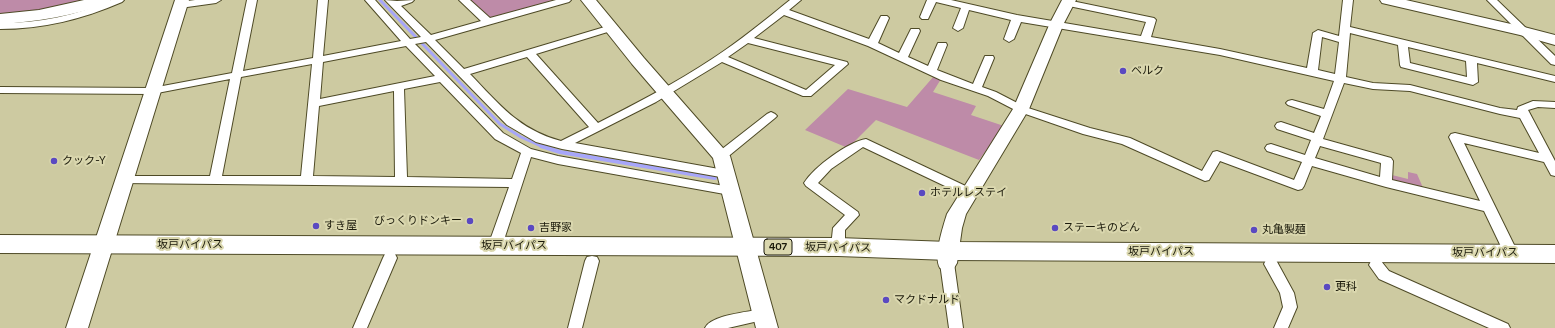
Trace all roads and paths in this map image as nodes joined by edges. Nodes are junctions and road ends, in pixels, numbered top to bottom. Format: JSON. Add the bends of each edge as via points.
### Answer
{"nodes":[{"id":1,"x":87,"y":0,"type":"edge"},
{"id":2,"x":102,"y":0,"type":"edge"},
{"id":3,"x":119,"y":0,"type":"edge"},
{"id":4,"x":216,"y":0,"type":"edge"},
{"id":5,"x":252,"y":0,"type":"edge"},
{"id":6,"x":323,"y":0,"type":"edge"},
{"id":7,"x":370,"y":0,"type":"edge"},
{"id":8,"x":409,"y":0,"type":"edge"},
{"id":9,"x":464,"y":0,"type":"edge"},
{"id":10,"x":566,"y":0,"type":"edge"},
{"id":11,"x":588,"y":0,"type":"edge"},
{"id":12,"x":796,"y":0,"type":"edge"},
{"id":13,"x":932,"y":0,"type":"edge"},
{"id":14,"x":940,"y":0,"type":"edge"},
{"id":15,"x":1112,"y":0,"type":"edge"},
{"id":16,"x":1348,"y":0,"type":"edge"},
{"id":17,"x":1387,"y":0,"type":"edge"},
{"id":18,"x":1492,"y":0,"type":"edge"},
{"id":19,"x":392,"y":2,"type":"edge"},
{"id":20,"x":1068,"y":2,"type":"edge"},
{"id":21,"x":181,"y":3,"type":"edge"},
{"id":22,"x":966,"y":6,"type":"junction"},
{"id":23,"x":783,"y":11,"type":"junction"},
{"id":24,"x":1107,"y":11,"type":"junction"},
{"id":25,"x":0,"y":13,"type":"edge"},
{"id":26,"x":925,"y":17,"type":"dead end"},
{"id":27,"x":884,"y":18,"type":"dead end"},
{"id":28,"x":1017,"y":18,"type":"junction"},
{"id":29,"x":0,"y":19,"type":"edge"},
{"id":30,"x":488,"y":22,"type":"junction"},
{"id":31,"x":1056,"y":24,"type":"junction"},
{"id":32,"x":0,"y":26,"type":"edge"},
{"id":33,"x":611,"y":28,"type":"junction"},
{"id":34,"x":958,"y":28,"type":"dead end"},
{"id":35,"x":915,"y":31,"type":"dead end"},
{"id":36,"x":1524,"y":31,"type":"junction"},
{"id":37,"x":1345,"y":35,"type":"junction"},
{"id":38,"x":428,"y":39,"type":"junction"},
{"id":39,"x":746,"y":39,"type":"junction"},
{"id":40,"x":1009,"y":39,"type":"dead end"},
{"id":41,"x":1145,"y":39,"type":"junction"},
{"id":42,"x":1555,"y":40,"type":"edge"},
{"id":43,"x":408,"y":43,"type":"junction"},
{"id":44,"x":1403,"y":43,"type":"junction"},
{"id":45,"x":872,"y":44,"type":"junction"},
{"id":46,"x":942,"y":46,"type":"dead end"},
{"id":47,"x":529,"y":53,"type":"junction"},
{"id":48,"x":721,"y":58,"type":"junction"},
{"id":49,"x":902,"y":58,"type":"junction"},
{"id":50,"x":988,"y":58,"type":"dead end"},
{"id":51,"x":1471,"y":59,"type":"junction"},
{"id":52,"x":318,"y":60,"type":"junction"},
{"id":53,"x":1555,"y":62,"type":"edge"},
{"id":54,"x":931,"y":71,"type":"junction"},
{"id":55,"x":1312,"y":72,"type":"junction"},
{"id":56,"x":462,"y":73,"type":"junction"},
{"id":57,"x":237,"y":76,"type":"junction"},
{"id":58,"x":443,"y":78,"type":"junction"},
{"id":59,"x":1340,"y":79,"type":"junction"},
{"id":60,"x":1555,"y":79,"type":"edge"},
{"id":61,"x":399,"y":87,"type":"junction"},
{"id":62,"x":976,"y":89,"type":"junction"},
{"id":63,"x":0,"y":90,"type":"edge"},
{"id":64,"x":152,"y":91,"type":"junction"},
{"id":65,"x":666,"y":92,"type":"junction"},
{"id":66,"x":1292,"y":103,"type":"dead end"},
{"id":67,"x":314,"y":104,"type":"junction"},
{"id":68,"x":1555,"y":105,"type":"edge"},
{"id":69,"x":1021,"y":109,"type":"junction"},
{"id":70,"x":1327,"y":114,"type":"junction"},
{"id":71,"x":1524,"y":115,"type":"junction"},
{"id":72,"x":771,"y":116,"type":"dead end"},
{"id":73,"x":1281,"y":126,"type":"dead end"},
{"id":74,"x":596,"y":128,"type":"junction"},
{"id":75,"x":1317,"y":140,"type":"junction"},
{"id":76,"x":562,"y":145,"type":"junction"},
{"id":77,"x":1271,"y":148,"type":"dead end"},
{"id":78,"x":528,"y":152,"type":"junction"},
{"id":79,"x":721,"y":156,"type":"junction"},
{"id":80,"x":1548,"y":159,"type":"junction"},
{"id":81,"x":1309,"y":161,"type":"junction"},
{"id":82,"x":1555,"y":172,"type":"edge"},
{"id":83,"x":726,"y":174,"type":"junction"},
{"id":84,"x":124,"y":180,"type":"junction"},
{"id":85,"x":215,"y":180,"type":"junction"},
{"id":86,"x":307,"y":180,"type":"junction"},
{"id":87,"x":401,"y":181,"type":"junction"},
{"id":88,"x":516,"y":183,"type":"junction"},
{"id":89,"x":1386,"y":183,"type":"junction"},
{"id":90,"x":730,"y":191,"type":"junction"},
{"id":91,"x":970,"y":193,"type":"junction"},
{"id":92,"x":1490,"y":208,"type":"junction"},
{"id":93,"x":0,"y":244,"type":"edge"},
{"id":94,"x":495,"y":246,"type":"junction"},
{"id":95,"x":838,"y":248,"type":"junction"},
{"id":96,"x":101,"y":251,"type":"junction"},
{"id":97,"x":1511,"y":253,"type":"junction"},
{"id":98,"x":747,"y":254,"type":"junction"},
{"id":99,"x":1555,"y":254,"type":"edge"},
{"id":100,"x":0,"y":257,"type":"edge"},
{"id":101,"x":948,"y":257,"type":"junction"},
{"id":102,"x":390,"y":258,"type":"junction"},
{"id":103,"x":592,"y":261,"type":"junction"},
{"id":104,"x":1271,"y":264,"type":"junction"},
{"id":105,"x":1376,"y":265,"type":"junction"},
{"id":106,"x":1555,"y":267,"type":"edge"},
{"id":107,"x":765,"y":321,"type":"edge"},
{"id":108,"x":1500,"y":327,"type":"edge"},
{"id":109,"x":77,"y":328,"type":"edge"},
{"id":110,"x":360,"y":328,"type":"edge"},
{"id":111,"x":575,"y":328,"type":"edge"},
{"id":112,"x":712,"y":328,"type":"edge"},
{"id":113,"x":956,"y":328,"type":"edge"},
{"id":114,"x":1281,"y":328,"type":"edge"}],
"edges":[{"from":1,"to":25,"type":"highway","via":[[38,12]]},
{"from":2,"to":29,"type":"highway","via":[[54,13]]},
{"from":3,"to":32,"type":"street","via":[[72,16],[44,22]]},
{"from":4,"to":21,"type":"street"},
{"from":5,"to":57,"type":"street"},
{"from":6,"to":52,"type":"street"},
{"from":7,"to":43,"type":"street"},
{"from":8,"to":19,"type":"street"},
{"from":9,"to":30,"type":"street"},
{"from":10,"to":30,"type":"street"},
{"from":11,"to":33,"type":"street"},
{"from":12,"to":23,"type":"street"},
{"from":13,"to":26,"type":"street"},
{"from":14,"to":22,"type":"street"},
{"from":15,"to":24,"type":"street"},
{"from":16,"to":37,"type":"street"},
{"from":17,"to":36,"type":"street"},
{"from":18,"to":36,"type":"street"},
{"from":19,"to":38,"type":"street"},
{"from":20,"to":24,"type":"street"},
{"from":20,"to":31,"type":"street"},
{"from":21,"to":64,"type":"street"},
{"from":22,"to":28,"type":"street"},
{"from":22,"to":34,"type":"street"},
{"from":23,"to":39,"type":"street"},
{"from":23,"to":45,"type":"street"},
{"from":24,"to":41,"type":"street","via":[[1151,20]]},
{"from":27,"to":45,"type":"street"},
{"from":28,"to":31,"type":"street"},
{"from":28,"to":40,"type":"street"},
{"from":30,"to":38,"type":"street"},
{"from":31,"to":41,"type":"street"},
{"from":31,"to":69,"type":"street"},
{"from":33,"to":47,"type":"street"},
{"from":33,"to":65,"type":"street"},
{"from":35,"to":49,"type":"street"},
{"from":36,"to":42,"type":"street"},
{"from":36,"to":53,"type":"street"},
{"from":37,"to":44,"type":"street"},
{"from":37,"to":55,"type":"street","via":[[1318,33]]},
{"from":37,"to":59,"type":"street"},
{"from":38,"to":43,"type":"street"},
{"from":38,"to":56,"type":"street"},
{"from":39,"to":48,"type":"street"},
{"from":39,"to":48,"type":"street","via":[[843,64],[807,94]]},
{"from":41,"to":55,"type":"street"},
{"from":43,"to":52,"type":"street"},
{"from":43,"to":58,"type":"street"},
{"from":44,"to":51,"type":"street"},
{"from":44,"to":51,"type":"street","via":[[1404,65],[1473,82]]},
{"from":45,"to":49,"type":"street"},
{"from":46,"to":54,"type":"street"},
{"from":47,"to":56,"type":"street"},
{"from":47,"to":74,"type":"street"},
{"from":48,"to":65,"type":"street"},
{"from":49,"to":54,"type":"street"},
{"from":50,"to":62,"type":"street"},
{"from":51,"to":60,"type":"street"},
{"from":52,"to":57,"type":"street"},
{"from":52,"to":67,"type":"street"},
{"from":54,"to":62,"type":"street"},
{"from":55,"to":59,"type":"street"},
{"from":56,"to":76,"type":"street","via":[[510,122],[540,139]]},
{"from":57,"to":64,"type":"street"},
{"from":57,"to":85,"type":"street"},
{"from":58,"to":61,"type":"street"},
{"from":58,"to":78,"type":"street","via":[[499,136]]},
{"from":59,"to":70,"type":"street"},
{"from":59,"to":71,"type":"street","via":[[1373,86],[1410,88]]},
{"from":61,"to":67,"type":"street"},
{"from":61,"to":87,"type":"street"},
{"from":62,"to":69,"type":"street"},
{"from":63,"to":64,"type":"street"},
{"from":64,"to":84,"type":"street"},
{"from":65,"to":74,"type":"street"},
{"from":65,"to":79,"type":"street"},
{"from":66,"to":70,"type":"street"},
{"from":67,"to":86,"type":"street"},
{"from":68,"to":71,"type":"street","via":[[1526,106],[1522,109]]},
{"from":69,"to":81,"type":"street","via":[[1126,141],[1205,177],[1217,154],[1298,186]]},
{"from":69,"to":91,"type":"street"},
{"from":70,"to":75,"type":"street"},
{"from":71,"to":80,"type":"street"},
{"from":72,"to":79,"type":"street"},
{"from":73,"to":75,"type":"street"},
{"from":74,"to":76,"type":"street"},
{"from":75,"to":81,"type":"street"},
{"from":75,"to":89,"type":"street","via":[[1386,161]]},
{"from":76,"to":83,"type":"street"},
{"from":77,"to":81,"type":"street"},
{"from":78,"to":88,"type":"street"},
{"from":78,"to":90,"type":"street"},
{"from":79,"to":83,"type":"street"},
{"from":80,"to":82,"type":"street"},
{"from":80,"to":92,"type":"street","via":[[1455,137]]},
{"from":81,"to":89,"type":"street"},
{"from":83,"to":90,"type":"street"},
{"from":84,"to":85,"type":"street"},
{"from":84,"to":96,"type":"street"},
{"from":85,"to":86,"type":"street"},
{"from":86,"to":87,"type":"street"},
{"from":87,"to":88,"type":"street"},
{"from":88,"to":94,"type":"street"},
{"from":89,"to":92,"type":"street"},
{"from":90,"to":98,"type":"street"},
{"from":91,"to":95,"type":"street","via":[[866,144],[860,144],[826,166],[810,183],[853,215],[839,228]]},
{"from":91,"to":101,"type":"street","via":[[952,228]]},
{"from":92,"to":97,"type":"street"},
{"from":93,"to":96,"type":"highway","name":"坂戸バイパス","number":"407"},
{"from":94,"to":96,"type":"highway","name":"坂戸バイパス","number":"407"},
{"from":94,"to":98,"type":"highway","name":"坂戸バイパス","number":"407"},
{"from":95,"to":98,"type":"highway","name":"坂戸バイパス","number":"407"},
{"from":95,"to":101,"type":"highway","name":"坂戸バイパス","number":"407"},
{"from":96,"to":100,"type":"highway","name":"坂戸バイパス","number":"407"},
{"from":96,"to":102,"type":"highway","name":"坂戸バイパス","number":"407"},
{"from":96,"to":109,"type":"street"},
{"from":97,"to":99,"type":"highway","name":"坂戸バイパス","number":"407"},
{"from":97,"to":101,"type":"highway","name":"坂戸バイパス","number":"407"},
{"from":98,"to":101,"type":"highway","name":"坂戸バイパス","number":"407"},
{"from":98,"to":103,"type":"highway","name":"坂戸バイパス","number":"407"},
{"from":98,"to":107,"type":"street"},
{"from":101,"to":104,"type":"highway","name":"坂戸バイパス","number":"407"},
{"from":101,"to":113,"type":"street"},
{"from":102,"to":103,"type":"highway","name":"坂戸バイパス","number":"407"},
{"from":102,"to":110,"type":"street"},
{"from":103,"to":111,"type":"street"},
{"from":104,"to":105,"type":"highway","name":"坂戸バイパス","number":"407"},
{"from":104,"to":114,"type":"street","via":[[1287,293],[1290,307]]},
{"from":105,"to":106,"type":"highway","name":"坂戸バイパス","number":"407"},
{"from":105,"to":108,"type":"street","via":[[1384,275]]},
{"from":107,"to":112,"type":"street","via":[[719,324]]}]}
